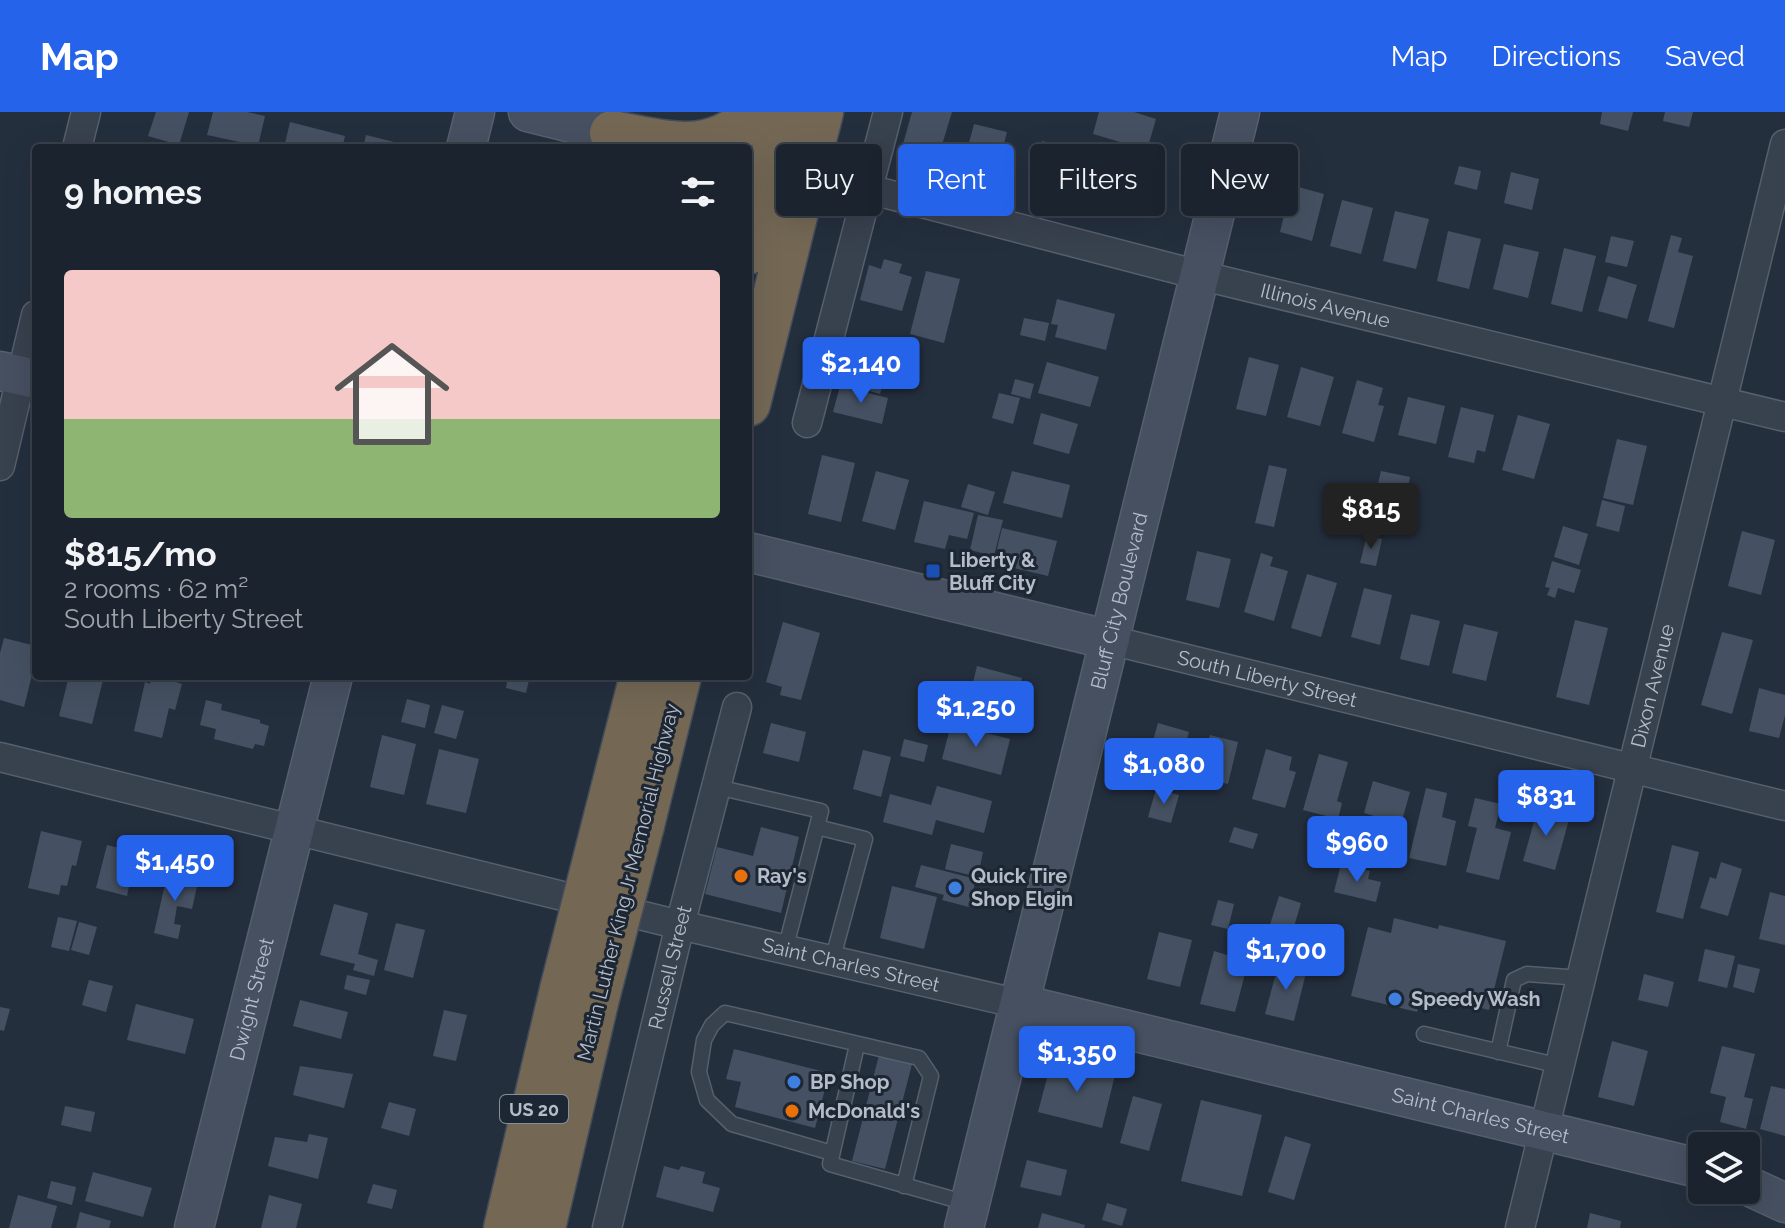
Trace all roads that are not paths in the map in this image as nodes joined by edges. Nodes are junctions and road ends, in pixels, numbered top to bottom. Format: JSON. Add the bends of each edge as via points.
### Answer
{"nodes":[{"id":1,"x":86,"y":112,"type":"edge"},
{"id":2,"x":475,"y":112,"type":"edge"},
{"id":3,"x":528,"y":112,"type":"edge"},
{"id":4,"x":757,"y":112,"type":"edge"},
{"id":5,"x":784,"y":112,"type":"edge"},
{"id":6,"x":821,"y":112,"type":"edge"},
{"id":7,"x":888,"y":112,"type":"edge"},
{"id":8,"x":1240,"y":112,"type":"edge"},
{"id":9,"x":612,"y":133,"type":"joint"},
{"id":10,"x":78,"y":144,"type":"edge"},
{"id":11,"x":467,"y":144,"type":"edge"},
{"id":12,"x":880,"y":144,"type":"edge"},
{"id":13,"x":1785,"y":144,"type":"edge"},
{"id":14,"x":882,"y":193,"type":"edge"},
{"id":15,"x":861,"y":216,"type":"edge"},
{"id":16,"x":752,"y":236,"type":"edge"},
{"id":17,"x":1199,"y":275,"type":"junction"},
{"id":18,"x":32,"y":329,"type":"edge"},
{"id":19,"x":19,"y":375,"type":"edge"},
{"id":20,"x":752,"y":388,"type":"edge"},
{"id":21,"x":1720,"y":401,"type":"junction"},
{"id":22,"x":1785,"y":417,"type":"edge"},
{"id":23,"x":807,"y":423,"type":"dead end"},
{"id":24,"x":0,"y":466,"type":"edge"},
{"id":25,"x":752,"y":553,"type":"edge"},
{"id":26,"x":1110,"y":640,"type":"junction"},
{"id":27,"x":332,"y":680,"type":"edge"},
{"id":28,"x":642,"y":680,"type":"edge"},
{"id":29,"x":677,"y":680,"type":"edge"},
{"id":30,"x":737,"y":707,"type":"dead end"},
{"id":31,"x":0,"y":757,"type":"edge"},
{"id":32,"x":1631,"y":767,"type":"junction"},
{"id":33,"x":717,"y":787,"type":"junction"},
{"id":34,"x":1785,"y":806,"type":"edge"},
{"id":35,"x":624,"y":821,"type":"junction"},
{"id":36,"x":817,"y":827,"type":"junction"},
{"id":37,"x":295,"y":831,"type":"junction"},
{"id":38,"x":680,"y":925,"type":"junction"},
{"id":39,"x":785,"y":950,"type":"junction"},
{"id":40,"x":832,"y":961,"type":"junction"},
{"id":41,"x":1581,"y":978,"type":"junction"},
{"id":42,"x":580,"y":994,"type":"junction"},
{"id":43,"x":1020,"y":1004,"type":"junction"},
{"id":44,"x":1424,"y":1034,"type":"dead end"},
{"id":45,"x":857,"y":1045,"type":"junction"},
{"id":46,"x":1498,"y":1052,"type":"junction"},
{"id":47,"x":1560,"y":1066,"type":"junction"},
{"id":48,"x":1545,"y":1132,"type":"junction"},
{"id":49,"x":832,"y":1153,"type":"junction"},
{"id":50,"x":1688,"y":1166,"type":"edge"},
{"id":51,"x":904,"y":1186,"type":"junction"},
{"id":52,"x":1760,"y":1191,"type":"edge"},
{"id":53,"x":1785,"y":1203,"type":"edge"},
{"id":54,"x":967,"y":1216,"type":"edge"},
{"id":55,"x":547,"y":1218,"type":"edge"},
{"id":56,"x":194,"y":1228,"type":"edge"},
{"id":57,"x":506,"y":1228,"type":"edge"},
{"id":58,"x":607,"y":1228,"type":"edge"},
{"id":59,"x":1520,"y":1228,"type":"edge"}],
"edges":[{"from":1,"to":10,"type":"street"},
{"from":2,"to":11,"type":"main road"},
{"from":3,"to":9,"type":"main road"},
{"from":4,"to":9,"type":"highway","via":[[710,143]]},
{"from":5,"to":16,"type":"highway"},
{"from":6,"to":20,"type":"highway"},
{"from":7,"to":12,"type":"street"},
{"from":8,"to":17,"type":"main road","name":"Bluff City Boulevard"},
{"from":13,"to":21,"type":"street","name":"Dixon Avenue"},
{"from":14,"to":17,"type":"street","name":"Illinois Avenue"},
{"from":15,"to":23,"type":"street"},
{"from":17,"to":21,"type":"street","name":"Illinois Avenue"},
{"from":17,"to":26,"type":"main road","name":"Bluff City Boulevard"},
{"from":18,"to":19,"type":"street"},
{"from":19,"to":24,"type":"street"},
{"from":21,"to":22,"type":"street","name":"Illinois Avenue"},
{"from":21,"to":32,"type":"street","name":"Dixon Avenue"},
{"from":25,"to":26,"type":"main road","name":"South Liberty Street"},
{"from":26,"to":32,"type":"street","name":"South Liberty Street"},
{"from":26,"to":43,"type":"main road","name":"Bluff City Boulevard"},
{"from":27,"to":37,"type":"main road","name":"Dwight Street"},
{"from":28,"to":35,"type":"highway","name":"Martin Luther King Jr Memorial Highway","number":"US 20"},
{"from":29,"to":35,"type":"highway","name":"Martin Luther King Jr Memorial Highway","number":"US 20"},
{"from":30,"to":33,"type":"street","name":"Russell Street"},
{"from":31,"to":37,"type":"street","name":"Saint Charles Street"},
{"from":32,"to":34,"type":"street","name":"South Liberty Street"},
{"from":32,"to":41,"type":"street","name":"Dixon Avenue"},
{"from":33,"to":36,"type":"lane","via":[[821,811]]},
{"from":33,"to":38,"type":"street","name":"Russell Street"},
{"from":35,"to":42,"type":"highway","name":"Martin Luther King Jr Memorial Highway","number":"US 20","bridge":true},
{"from":36,"to":39,"type":"lane"},
{"from":36,"to":40,"type":"lane","via":[[865,839]]},
{"from":37,"to":38,"type":"street","name":"Saint Charles Street"},
{"from":37,"to":56,"type":"main road","name":"Dwight Street"},
{"from":38,"to":39,"type":"street","name":"Saint Charles Street"},
{"from":38,"to":58,"type":"street","name":"Russell Street"},
{"from":39,"to":40,"type":"street","name":"Saint Charles Street"},
{"from":40,"to":43,"type":"street","name":"Saint Charles Street"},
{"from":41,"to":46,"type":"lane","via":[[1527,974],[1514,980]]},
{"from":41,"to":47,"type":"street","name":"Dixon Avenue"},
{"from":42,"to":55,"type":"highway","name":"Martin Luther King Jr Memorial Highway","number":"US 20"},
{"from":42,"to":57,"type":"highway","name":"Martin Luther King Jr Memorial Highway","number":"US 20"},
{"from":43,"to":48,"type":"main road","name":"Saint Charles Street"},
{"from":43,"to":54,"type":"main road","name":"Bluff City Boulevard"},
{"from":44,"to":46,"type":"lane"},
{"from":45,"to":49,"type":"lane"},
{"from":45,"to":49,"type":"lane","via":[[725,1013],[704,1040],[699,1072],[707,1100],[732,1124]]},
{"from":45,"to":51,"type":"lane","via":[[919,1058],[931,1076]]},
{"from":46,"to":47,"type":"lane"},
{"from":47,"to":48,"type":"street","name":"Dixon Avenue"},
{"from":48,"to":50,"type":"main road","name":"Saint Charles Street"},
{"from":48,"to":59,"type":"street","name":"Dixon Avenue"},
{"from":49,"to":51,"type":"lane","via":[[830,1164]]},
{"from":51,"to":54,"type":"lane"},
{"from":52,"to":53,"type":"main road"}]}
